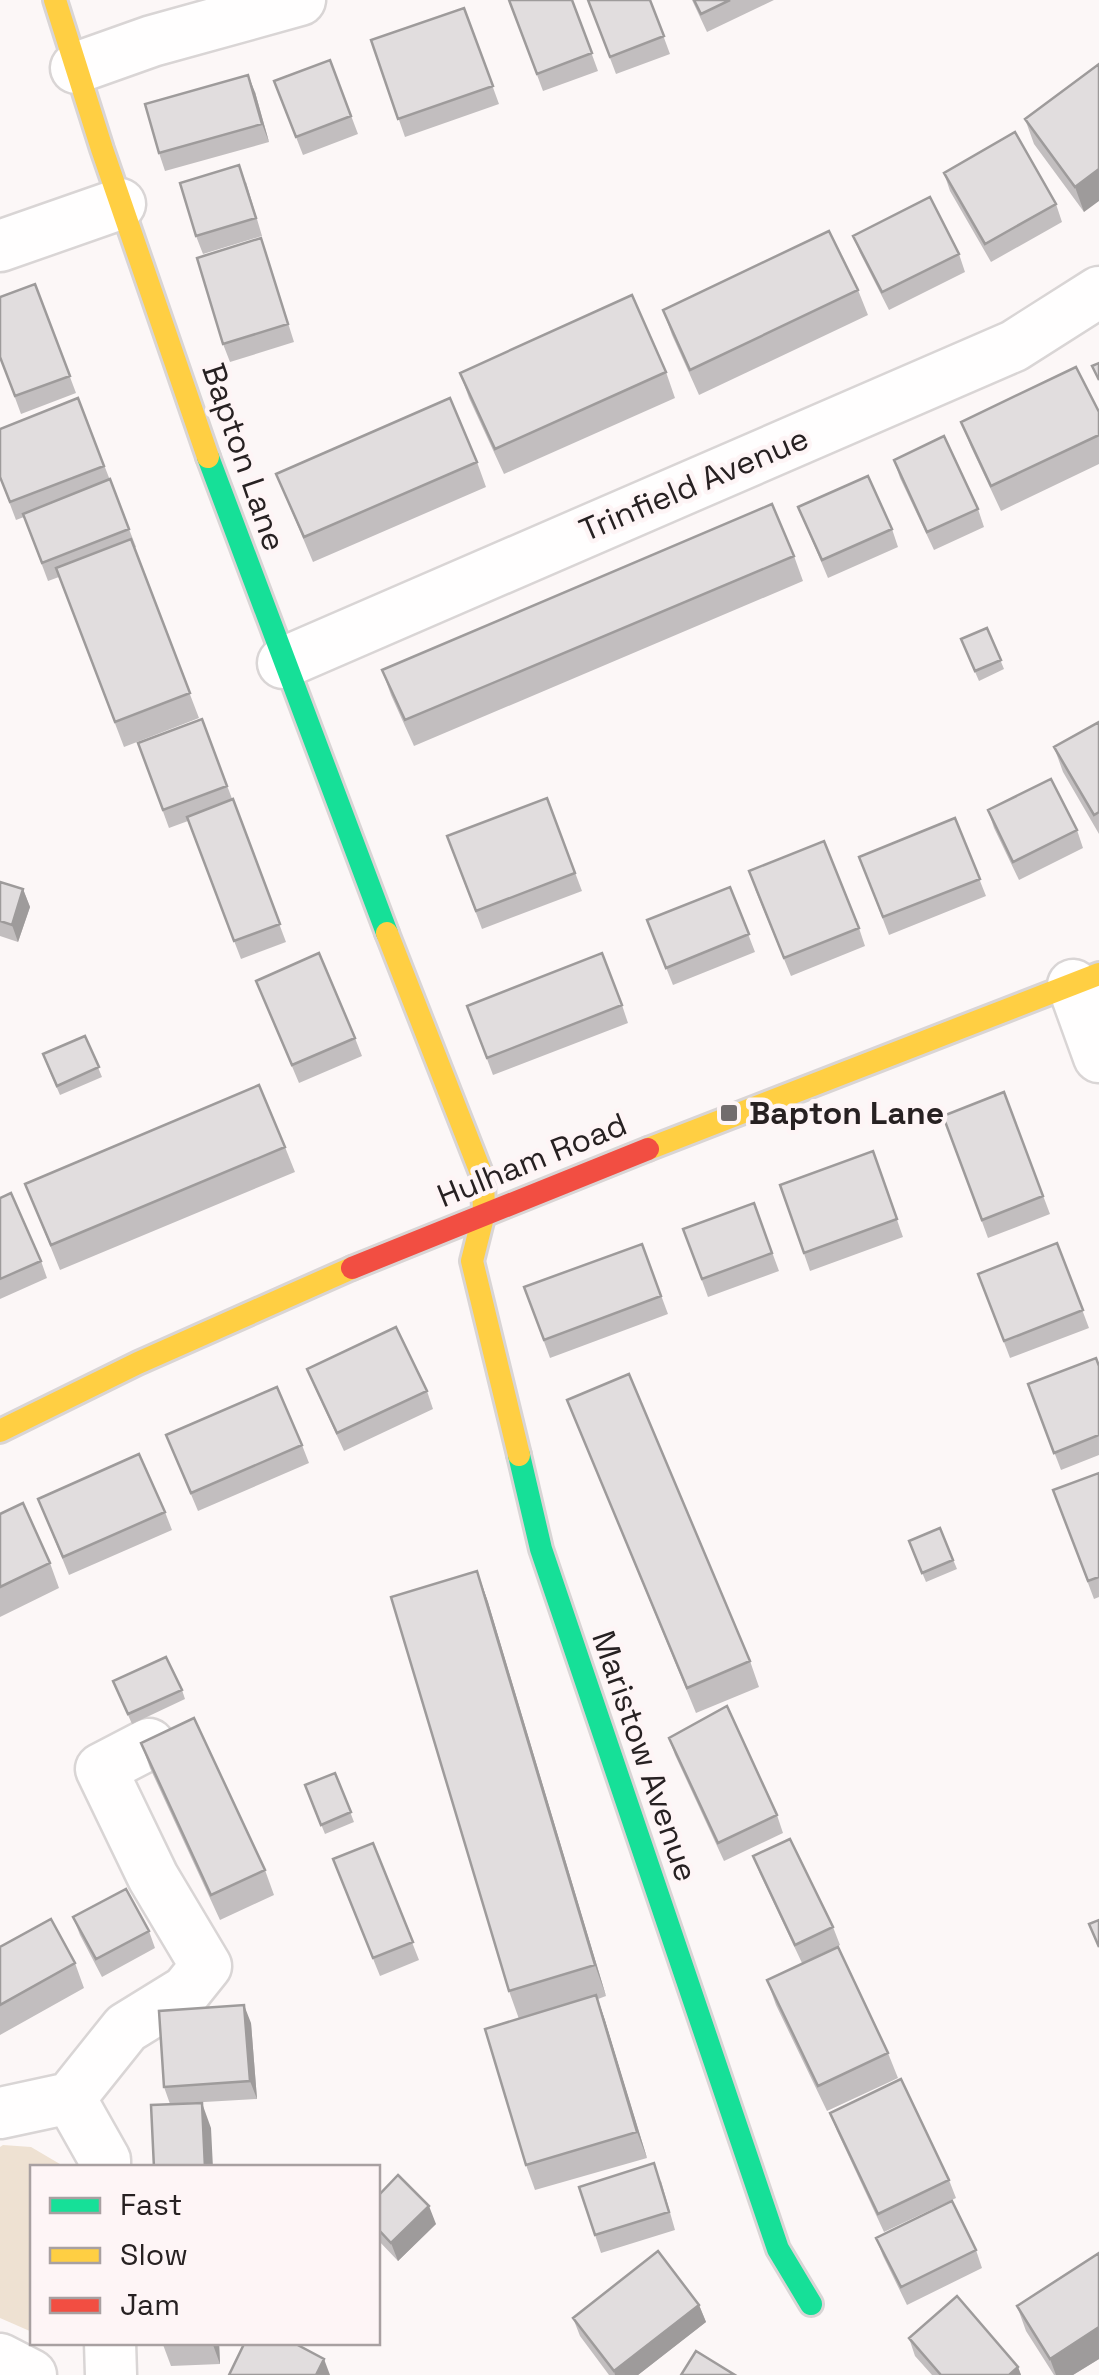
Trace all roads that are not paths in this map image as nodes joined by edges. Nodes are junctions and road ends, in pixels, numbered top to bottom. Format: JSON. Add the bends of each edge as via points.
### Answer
{"nodes":[{"id":1,"x":55,"y":0,"type":"edge"},
{"id":2,"x":300,"y":0,"type":"edge"},
{"id":3,"x":76,"y":68,"type":"junction"},
{"id":4,"x":120,"y":204,"type":"junction"},
{"id":5,"x":0,"y":246,"type":"edge"},
{"id":6,"x":1099,"y":292,"type":"edge"},
{"id":7,"x":282,"y":663,"type":"junction"},
{"id":8,"x":1086,"y":979,"type":"edge"},
{"id":9,"x":1099,"y":1057,"type":"edge"},
{"id":10,"x":484,"y":1214,"type":"junction"},
{"id":11,"x":0,"y":1431,"type":"edge"},
{"id":12,"x":148,"y":1744,"type":"edge"},
{"id":13,"x":70,"y":2098,"type":"junction"},
{"id":14,"x":0,"y":2113,"type":"edge"},
{"id":15,"x":106,"y":2165,"type":"edge"},
{"id":16,"x":811,"y":2304,"type":"dead end"},
{"id":17,"x":110,"y":2345,"type":"edge"},
{"id":18,"x":0,"y":2360,"type":"edge"},
{"id":19,"x":32,"y":2375,"type":"edge"},
{"id":20,"x":111,"y":2375,"type":"edge"}],
"edges":[{"from":1,"to":3,"type":"street","name":"Bapton Lane"},
{"from":2,"to":3,"type":"street"},
{"from":3,"to":4,"type":"street","name":"Bapton Lane"},
{"from":4,"to":5,"type":"street"},
{"from":4,"to":7,"type":"street","name":"Bapton Lane"},
{"from":6,"to":7,"type":"street","name":"Trinfield Avenue","via":[[1014,346]]},
{"from":7,"to":10,"type":"street","name":"Bapton Lane","via":[[483,1178]]},
{"from":8,"to":9,"type":"street"},
{"from":8,"to":10,"type":"street","name":"Hulham Road"},
{"from":10,"to":11,"type":"street","name":"Hulham Road","via":[[283,1296]]},
{"from":10,"to":16,"type":"street","name":"Maristow Avenue","via":[[472,1261],[541,1550],[778,2249]]},
{"from":12,"to":13,"type":"street","via":[[101,1769],[206,1966],[186,1991],[126,2028]]},
{"from":13,"to":14,"type":"street"},
{"from":13,"to":15,"type":"street"},
{"from":17,"to":20,"type":"street"},
{"from":18,"to":19,"type":"street"}]}
